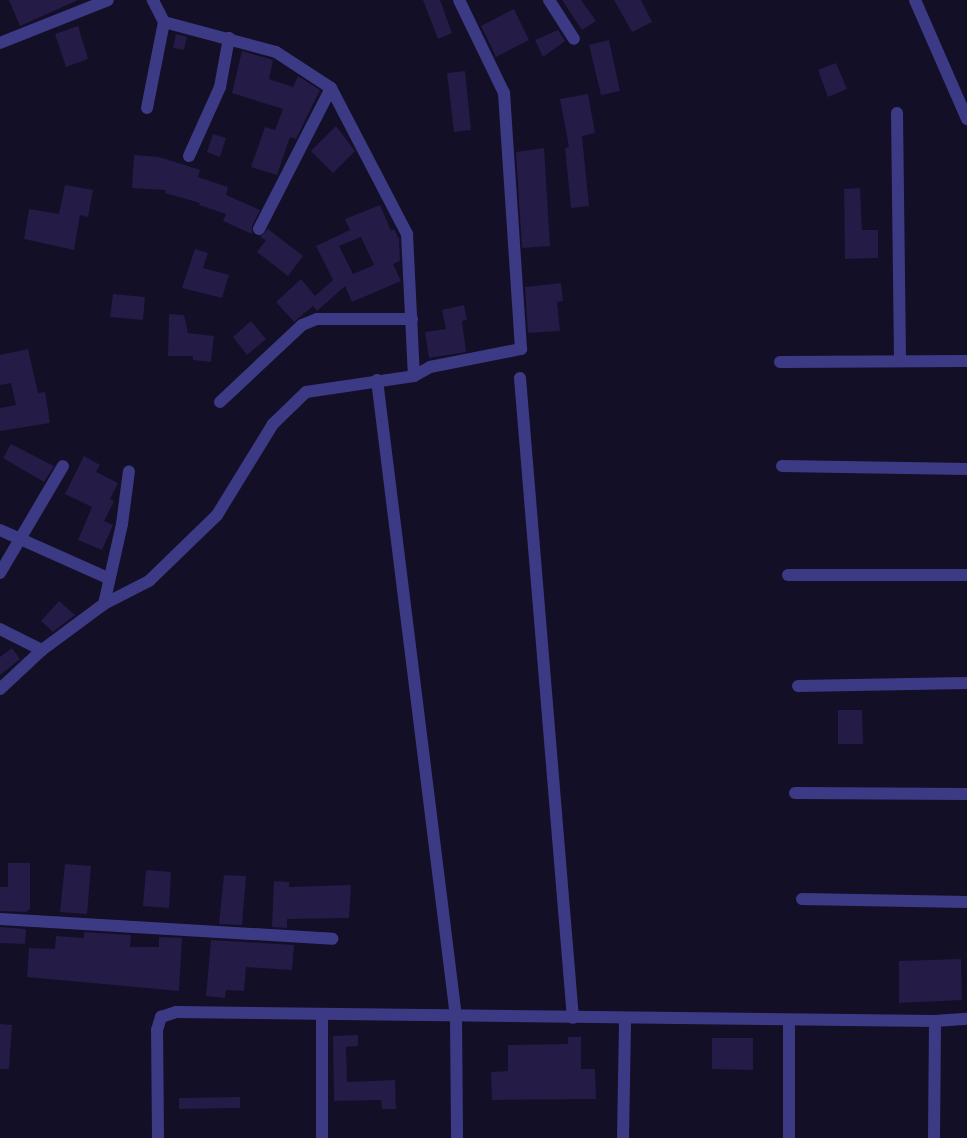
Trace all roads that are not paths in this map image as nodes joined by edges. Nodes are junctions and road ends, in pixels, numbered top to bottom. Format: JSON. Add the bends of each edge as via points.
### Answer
{"nodes":[{"id":1,"x":108,"y":0,"type":"edge"},
{"id":2,"x":153,"y":0,"type":"edge"},
{"id":3,"x":459,"y":0,"type":"edge"},
{"id":4,"x":549,"y":0,"type":"edge"},
{"id":5,"x":915,"y":0,"type":"edge"},
{"id":6,"x":164,"y":22,"type":"junction"},
{"id":7,"x":229,"y":38,"type":"junction"},
{"id":8,"x":574,"y":39,"type":"dead end"},
{"id":9,"x":0,"y":43,"type":"edge"},
{"id":10,"x":331,"y":88,"type":"junction"},
{"id":11,"x":147,"y":108,"type":"dead end"},
{"id":12,"x":897,"y":113,"type":"dead end"},
{"id":13,"x":967,"y":119,"type":"edge"},
{"id":14,"x":189,"y":156,"type":"dead end"},
{"id":15,"x":259,"y":229,"type":"dead end"},
{"id":16,"x":412,"y":319,"type":"junction"},
{"id":17,"x":900,"y":361,"type":"junction"},
{"id":18,"x":967,"y":361,"type":"edge"},
{"id":19,"x":780,"y":362,"type":"dead end"},
{"id":20,"x":414,"y":376,"type":"junction"},
{"id":21,"x":520,"y":378,"type":"dead end"},
{"id":22,"x":377,"y":380,"type":"junction"},
{"id":23,"x":220,"y":402,"type":"dead end"},
{"id":24,"x":63,"y":466,"type":"dead end"},
{"id":25,"x":782,"y":466,"type":"dead end"},
{"id":26,"x":967,"y":469,"type":"edge"},
{"id":27,"x":129,"y":471,"type":"dead end"},
{"id":28,"x":0,"y":530,"type":"edge"},
{"id":29,"x":20,"y":539,"type":"junction"},
{"id":30,"x":0,"y":573,"type":"edge"},
{"id":31,"x":788,"y":575,"type":"dead end"},
{"id":32,"x":967,"y":575,"type":"edge"},
{"id":33,"x":108,"y":578,"type":"junction"},
{"id":34,"x":104,"y":604,"type":"junction"},
{"id":35,"x":0,"y":629,"type":"edge"},
{"id":36,"x":42,"y":650,"type":"junction"},
{"id":37,"x":967,"y":683,"type":"edge"},
{"id":38,"x":798,"y":686,"type":"dead end"},
{"id":39,"x":0,"y":689,"type":"edge"},
{"id":40,"x":796,"y":793,"type":"dead end"},
{"id":41,"x":967,"y":794,"type":"edge"},
{"id":42,"x":802,"y":899,"type":"dead end"},
{"id":43,"x":967,"y":902,"type":"edge"},
{"id":44,"x":0,"y":919,"type":"edge"},
{"id":45,"x":332,"y":939,"type":"dead end"},
{"id":46,"x":322,"y":1016,"type":"junction"},
{"id":47,"x":456,"y":1017,"type":"junction"},
{"id":48,"x":573,"y":1018,"type":"junction"},
{"id":49,"x":625,"y":1018,"type":"junction"},
{"id":50,"x":967,"y":1019,"type":"edge"},
{"id":51,"x":789,"y":1020,"type":"junction"},
{"id":52,"x":935,"y":1021,"type":"junction"},
{"id":53,"x":158,"y":1138,"type":"edge"},
{"id":54,"x":322,"y":1138,"type":"edge"},
{"id":55,"x":457,"y":1138,"type":"edge"},
{"id":56,"x":623,"y":1138,"type":"edge"},
{"id":57,"x":789,"y":1138,"type":"edge"},
{"id":58,"x":934,"y":1138,"type":"edge"}],
"edges":[{"from":1,"to":9,"type":"street"},
{"from":2,"to":6,"type":"street"},
{"from":3,"to":20,"type":"street","via":[[504,94],[521,349],[430,368]]},
{"from":4,"to":8,"type":"street"},
{"from":5,"to":13,"type":"street"},
{"from":6,"to":7,"type":"street"},
{"from":6,"to":11,"type":"street"},
{"from":7,"to":10,"type":"street","via":[[276,52]]},
{"from":7,"to":14,"type":"street","via":[[220,86]]},
{"from":10,"to":15,"type":"street"},
{"from":10,"to":16,"type":"street","via":[[407,234]]},
{"from":12,"to":17,"type":"street"},
{"from":16,"to":20,"type":"street"},
{"from":16,"to":23,"type":"street","via":[[326,319],[302,325]]},
{"from":17,"to":18,"type":"street"},
{"from":17,"to":19,"type":"street"},
{"from":20,"to":22,"type":"street"},
{"from":21,"to":48,"type":"street"},
{"from":22,"to":34,"type":"street","via":[[306,392],[273,424],[217,514],[149,581]]},
{"from":22,"to":47,"type":"street"},
{"from":24,"to":29,"type":"street"},
{"from":25,"to":26,"type":"street"},
{"from":27,"to":33,"type":"street","via":[[122,524]]},
{"from":28,"to":29,"type":"street"},
{"from":29,"to":30,"type":"street"},
{"from":29,"to":33,"type":"street"},
{"from":31,"to":32,"type":"street"},
{"from":33,"to":34,"type":"street"},
{"from":34,"to":36,"type":"street"},
{"from":35,"to":36,"type":"street"},
{"from":36,"to":39,"type":"street"},
{"from":37,"to":38,"type":"street"},
{"from":40,"to":41,"type":"street"},
{"from":42,"to":43,"type":"street"},
{"from":44,"to":45,"type":"street"},
{"from":46,"to":47,"type":"street"},
{"from":46,"to":53,"type":"street","via":[[176,1012],[161,1017],[157,1030]]},
{"from":46,"to":54,"type":"street"},
{"from":47,"to":48,"type":"street"},
{"from":47,"to":55,"type":"street"},
{"from":48,"to":49,"type":"street"},
{"from":49,"to":51,"type":"street"},
{"from":49,"to":56,"type":"street"},
{"from":50,"to":52,"type":"street"},
{"from":51,"to":52,"type":"street"},
{"from":51,"to":57,"type":"street"},
{"from":52,"to":58,"type":"street"}]}
